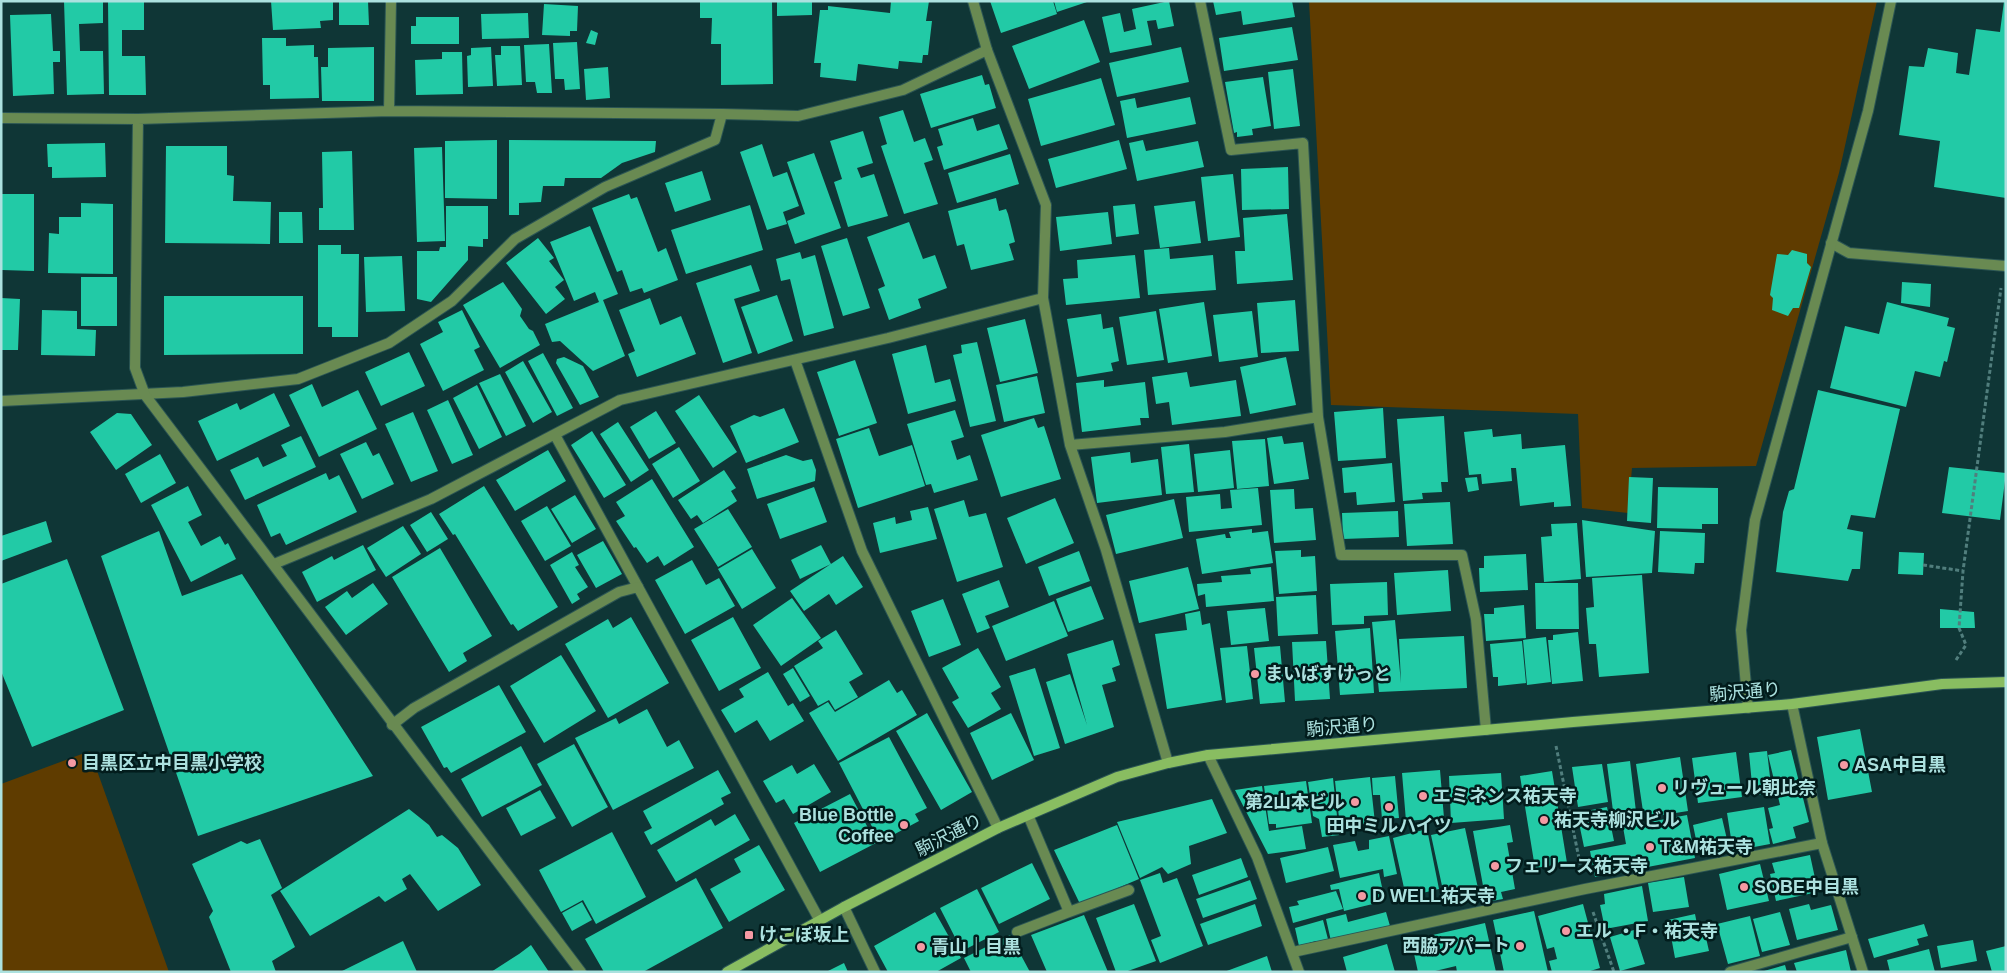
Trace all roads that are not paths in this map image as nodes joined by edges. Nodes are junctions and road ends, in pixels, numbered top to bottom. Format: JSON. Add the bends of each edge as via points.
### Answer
{"nodes":[{"id":1,"x":391,"y":1,"type":"edge"},
{"id":2,"x":973,"y":1,"type":"edge"},
{"id":3,"x":1200,"y":1,"type":"edge"},
{"id":4,"x":1891,"y":1,"type":"edge"},
{"id":5,"x":987,"y":50,"type":"junction"},
{"id":6,"x":389,"y":112,"type":"junction"},
{"id":7,"x":722,"y":114,"type":"junction"},
{"id":8,"x":1,"y":118,"type":"edge"},
{"id":9,"x":138,"y":119,"type":"junction"},
{"id":10,"x":1831,"y":243,"type":"junction"},
{"id":11,"x":2006,"y":266,"type":"edge"},
{"id":12,"x":1043,"y":298,"type":"junction"},
{"id":13,"x":795,"y":360,"type":"junction"},
{"id":14,"x":145,"y":395,"type":"junction"},
{"id":15,"x":1,"y":401,"type":"edge"},
{"id":16,"x":1318,"y":417,"type":"junction"},
{"id":17,"x":555,"y":435,"type":"junction"},
{"id":18,"x":1070,"y":445,"type":"junction"},
{"id":19,"x":274,"y":564,"type":"junction"},
{"id":20,"x":638,"y":587,"type":"junction"},
{"id":21,"x":2006,"y":682,"type":"edge"},
{"id":22,"x":1792,"y":704,"type":"junction"},
{"id":23,"x":1748,"y":708,"type":"junction"},
{"id":24,"x":392,"y":725,"type":"junction"},
{"id":25,"x":1486,"y":730,"type":"junction"},
{"id":26,"x":1208,"y":755,"type":"junction"},
{"id":27,"x":1168,"y":763,"type":"junction"},
{"id":28,"x":1028,"y":815,"type":"junction"},
{"id":29,"x":998,"y":828,"type":"junction"},
{"id":30,"x":1822,"y":843,"type":"junction"},
{"id":31,"x":1129,"y":890,"type":"dead end"},
{"id":32,"x":844,"y":907,"type":"junction"},
{"id":33,"x":1069,"y":912,"type":"junction"},
{"id":34,"x":820,"y":921,"type":"junction"},
{"id":35,"x":1017,"y":932,"type":"dead end"},
{"id":36,"x":1852,"y":937,"type":"junction"},
{"id":37,"x":1292,"y":952,"type":"junction"},
{"id":38,"x":739,"y":969,"type":"edge"},
{"id":39,"x":581,"y":972,"type":"edge"},
{"id":40,"x":727,"y":972,"type":"edge"},
{"id":41,"x":875,"y":972,"type":"edge"},
{"id":42,"x":1299,"y":972,"type":"edge"},
{"id":43,"x":1730,"y":972,"type":"edge"},
{"id":44,"x":1863,"y":972,"type":"edge"}],
"edges":[{"from":1,"to":6,"type":"street"},
{"from":2,"to":5,"type":"street"},
{"from":3,"to":16,"type":"street","via":[[1231,150],[1303,143]]},
{"from":4,"to":10,"type":"street","via":[[1868,111]]},
{"from":5,"to":7,"type":"street","via":[[903,90],[798,116]]},
{"from":5,"to":12,"type":"street","via":[[1046,205]]},
{"from":6,"to":7,"type":"street"},
{"from":6,"to":9,"type":"street"},
{"from":7,"to":14,"type":"street","via":[[715,140],[606,187],[515,239],[452,301],[389,343],[298,379]]},
{"from":8,"to":9,"type":"street"},
{"from":9,"to":14,"type":"street","via":[[135,368]]},
{"from":10,"to":11,"type":"street","via":[[1849,253]]},
{"from":10,"to":23,"type":"street","via":[[1755,520],[1741,630]]},
{"from":12,"to":13,"type":"street"},
{"from":12,"to":18,"type":"street"},
{"from":13,"to":17,"type":"street","via":[[620,400]]},
{"from":13,"to":29,"type":"street","via":[[862,550]]},
{"from":14,"to":15,"type":"street"},
{"from":14,"to":19,"type":"street"},
{"from":16,"to":18,"type":"street","via":[[1225,432]]},
{"from":16,"to":25,"type":"street","via":[[1341,555],[1462,555],[1476,619]]},
{"from":17,"to":19,"type":"street","via":[[431,499]]},
{"from":17,"to":20,"type":"street"},
{"from":18,"to":27,"type":"street","via":[[1106,550]]},
{"from":19,"to":24,"type":"street"},
{"from":20,"to":24,"type":"street","via":[[611,597],[414,708]]},
{"from":20,"to":34,"type":"street"},
{"from":21,"to":22,"type":"main road","name":"駒沢通り","via":[[1942,684]]},
{"from":22,"to":23,"type":"main road","name":"駒沢通り"},
{"from":22,"to":30,"type":"street"},
{"from":23,"to":25,"type":"main road","name":"駒沢通り"},
{"from":24,"to":39,"type":"street"},
{"from":25,"to":26,"type":"main road","name":"駒沢通り"},
{"from":26,"to":27,"type":"main road","name":"駒沢通り"},
{"from":26,"to":37,"type":"street","via":[[1257,857]]},
{"from":27,"to":28,"type":"main road","name":"駒沢通り","via":[[1117,777]]},
{"from":28,"to":29,"type":"main road","name":"駒沢通り"},
{"from":28,"to":33,"type":"street"},
{"from":29,"to":32,"type":"main road","name":"駒沢通り"},
{"from":30,"to":36,"type":"street"},
{"from":30,"to":37,"type":"street","via":[[1585,889]]},
{"from":31,"to":33,"type":"street"},
{"from":32,"to":34,"type":"main road","name":"駒沢通り"},
{"from":32,"to":41,"type":"street"},
{"from":33,"to":35,"type":"street"},
{"from":34,"to":38,"type":"main road","name":"駒沢通り"},
{"from":36,"to":43,"type":"street"},
{"from":36,"to":44,"type":"street"},
{"from":37,"to":42,"type":"street"},
{"from":38,"to":40,"type":"main road","name":"駒沢通り"}]}
